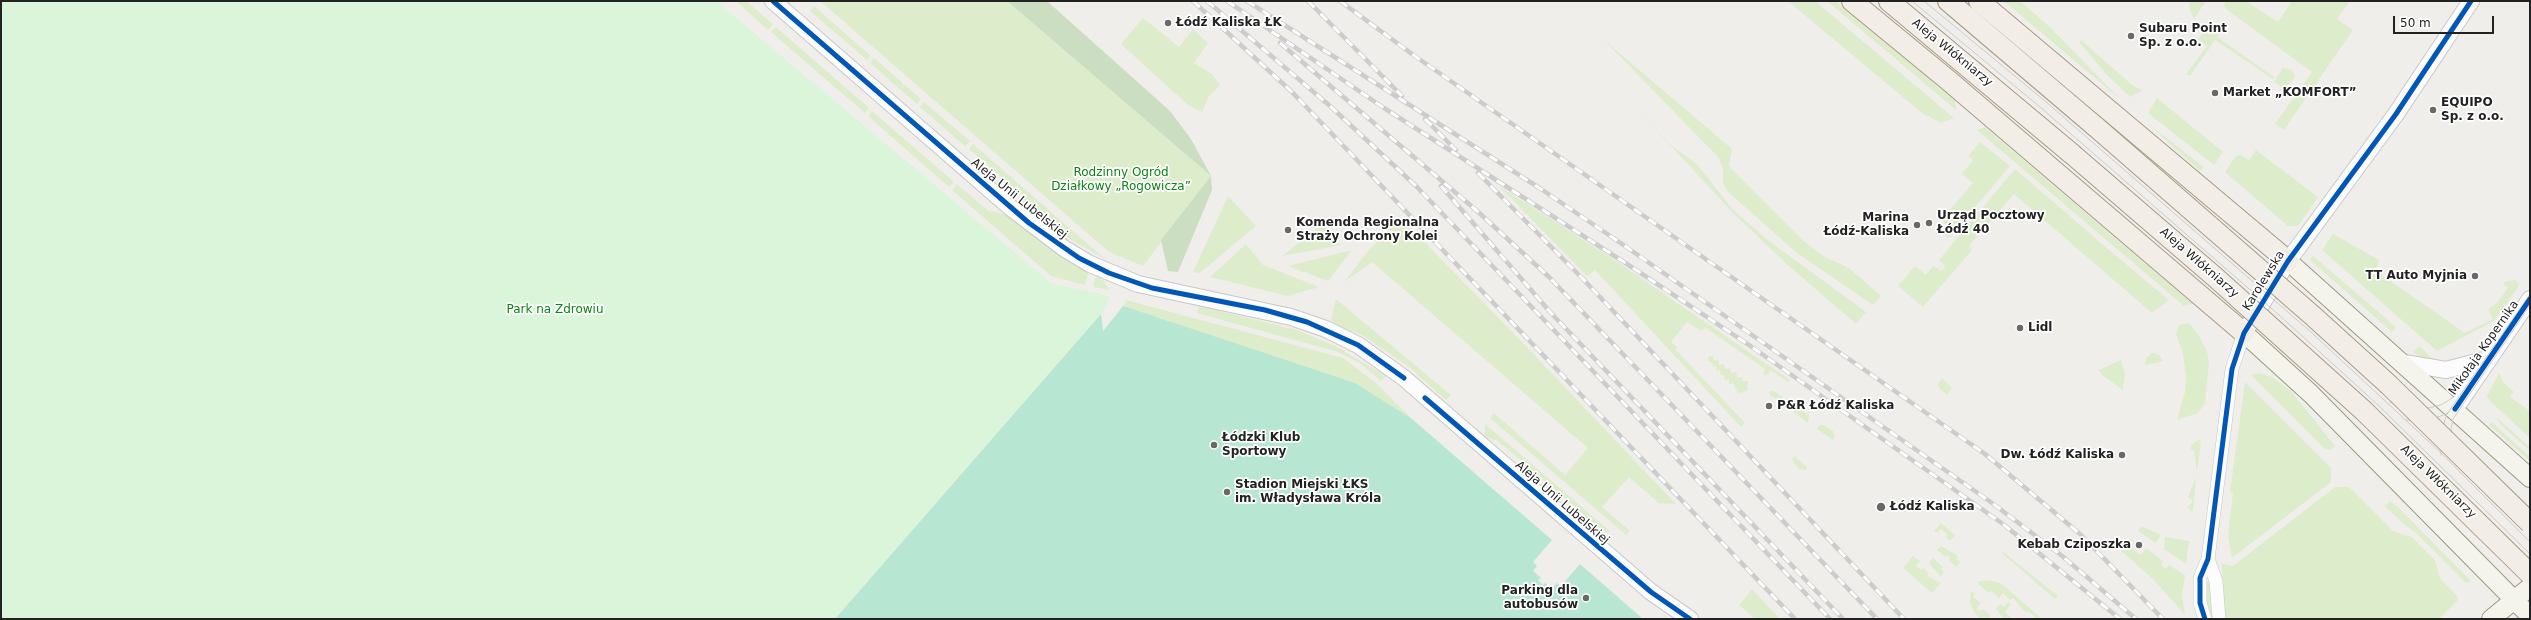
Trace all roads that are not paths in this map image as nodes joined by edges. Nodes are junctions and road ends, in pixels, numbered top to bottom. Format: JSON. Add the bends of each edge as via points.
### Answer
{"nodes":[{"id":1,"x":773,"y":1,"type":"edge"},
{"id":2,"x":1852,"y":1,"type":"edge"},
{"id":3,"x":1889,"y":1,"type":"edge"},
{"id":4,"x":1948,"y":1,"type":"edge"},
{"id":5,"x":1979,"y":1,"type":"edge"},
{"id":6,"x":2471,"y":1,"type":"edge"},
{"id":7,"x":2288,"y":261,"type":"junction"},
{"id":8,"x":2530,"y":299,"type":"edge"},
{"id":9,"x":2244,"y":333,"type":"junction"},
{"id":10,"x":2488,"y":359,"type":"junction"},
{"id":11,"x":2404,"y":363,"type":"junction"},
{"id":12,"x":2455,"y":409,"type":"junction"},
{"id":13,"x":2530,"y":478,"type":"edge"},
{"id":14,"x":2530,"y":523,"type":"edge"},
{"id":15,"x":2208,"y":559,"type":"junction"},
{"id":16,"x":2530,"y":574,"type":"edge"},
{"id":17,"x":2530,"y":587,"type":"edge"},
{"id":18,"x":2513,"y":600,"type":"junction"},
{"id":19,"x":2530,"y":616,"type":"edge"},
{"id":20,"x":1690,"y":619,"type":"edge"},
{"id":21,"x":2205,"y":619,"type":"edge"},
{"id":22,"x":2219,"y":619,"type":"edge"},
{"id":23,"x":2491,"y":619,"type":"edge"}],
"edges":[{"from":1,"to":20,"type":"street","name":"Aleja Unii Lubelskiej","via":[[1011,208],[1061,246],[1090,264],[1138,284],[1286,315],[1326,329],[1358,345],[1394,370],[1651,592]]},
{"from":2,"to":9,"type":"main road"},
{"from":3,"to":16,"type":"main road","name":"Aleja Włókniarzy","bridge":true,"via":[[2221,282],[2364,411]]},
{"from":4,"to":14,"type":"main road","bridge":true,"via":[[2313,316],[2389,385]]},
{"from":5,"to":7,"type":"main road"},
{"from":6,"to":7,"type":"street","name":"Karolewska","via":[[2396,114]]},
{"from":7,"to":9,"type":"street","name":"Karolewska"},
{"from":7,"to":11,"type":"main road"},
{"from":8,"to":10,"type":"street","name":"Mikołaja Kopernika"},
{"from":9,"to":15,"type":"street","name":"Karolewska","via":[[2232,369]]},
{"from":9,"to":18,"type":"main road","via":[[2311,394]]},
{"from":10,"to":11,"type":"street","via":[[2446,370]]},
{"from":10,"to":12,"type":"street","name":"Mikołaja Kopernika"},
{"from":11,"to":12,"type":"main road"},
{"from":12,"to":13,"type":"main road"},
{"from":15,"to":21,"type":"street","name":"Karolewska","via":[[2200,578],[2200,603]]},
{"from":15,"to":22,"type":"street","name":"Karolewska","via":[[2216,581]]},
{"from":17,"to":18,"type":"main road"},
{"from":18,"to":19,"type":"main road"},
{"from":18,"to":23,"type":"main road"}]}
